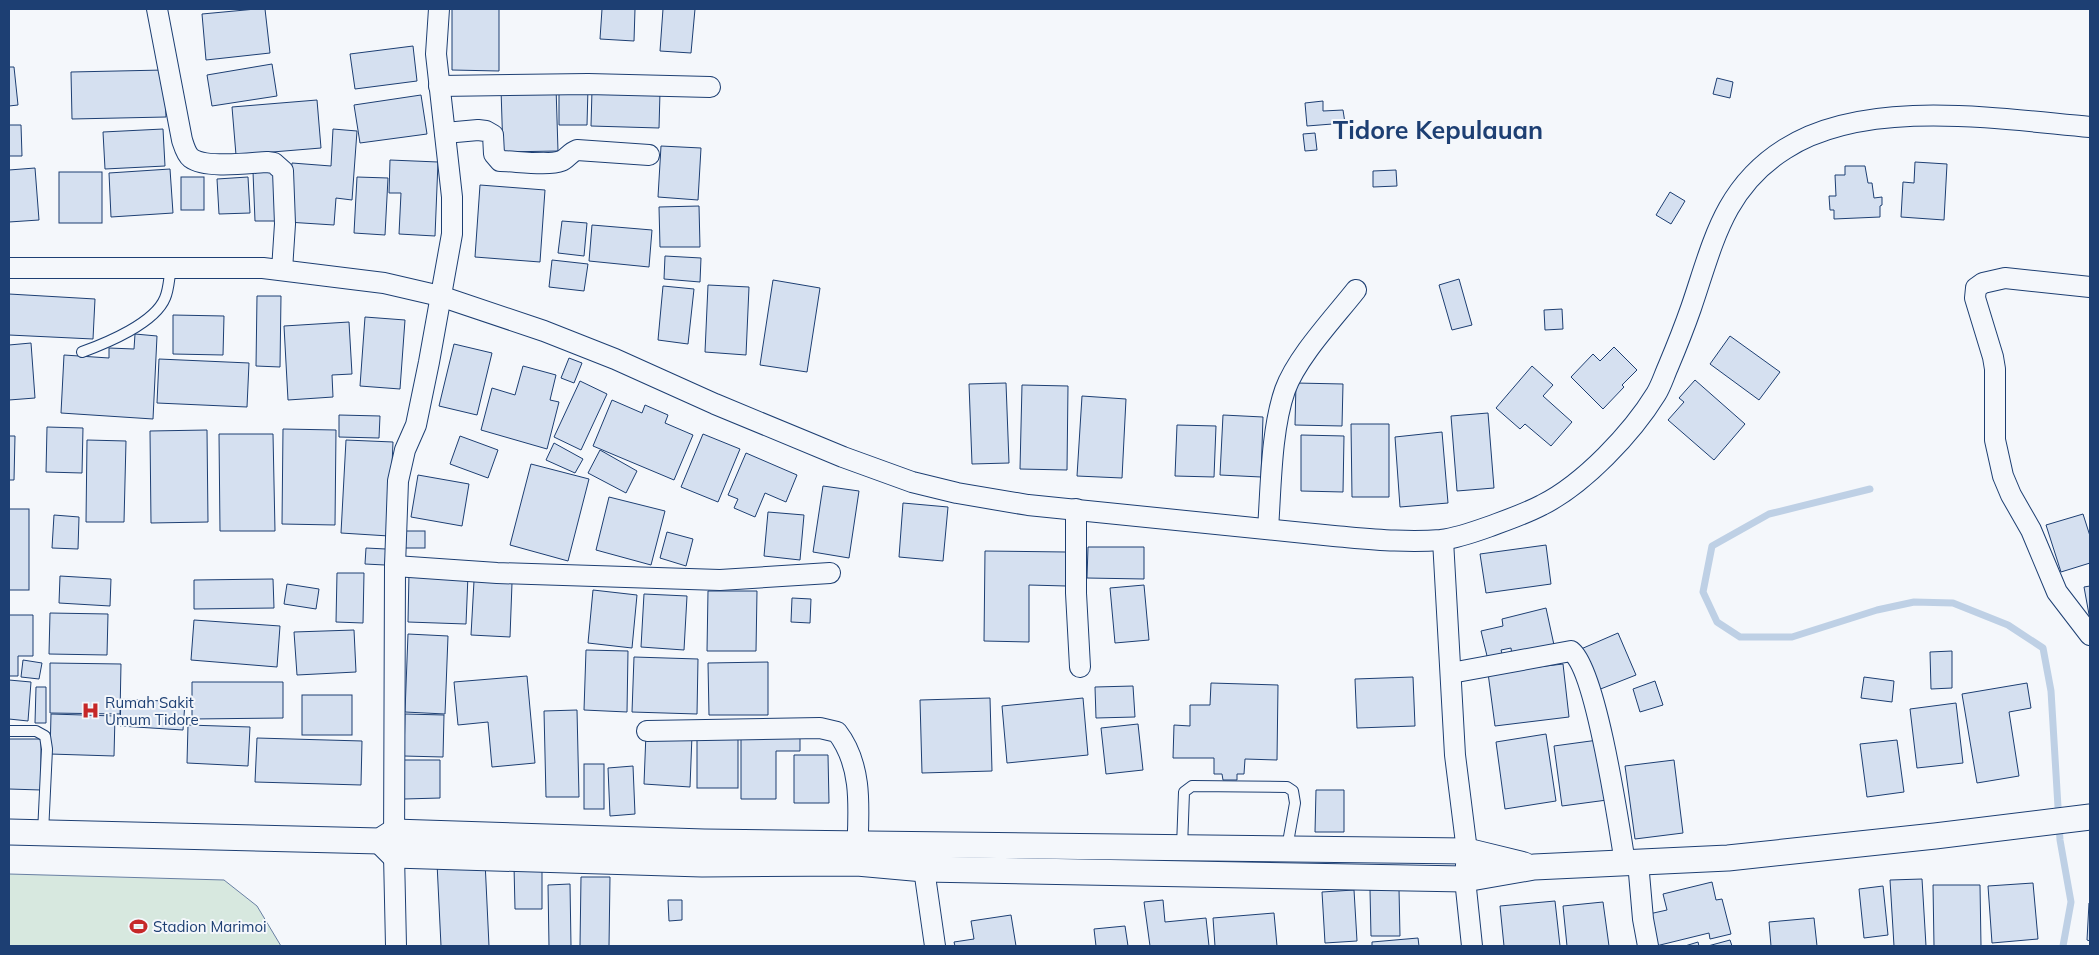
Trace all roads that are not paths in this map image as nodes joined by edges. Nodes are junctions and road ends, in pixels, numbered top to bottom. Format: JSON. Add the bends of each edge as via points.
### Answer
{"nodes":[{"id":1,"x":157,"y":9,"type":"edge"},
{"id":2,"x":439,"y":9,"type":"edge"},
{"id":3,"x":439,"y":86,"type":"junction"},
{"id":4,"x":710,"y":87,"type":"dead end"},
{"id":5,"x":2090,"y":127,"type":"edge"},
{"id":6,"x":445,"y":133,"type":"junction"},
{"id":7,"x":649,"y":156,"type":"dead end"},
{"id":8,"x":9,"y":268,"type":"edge"},
{"id":9,"x":171,"y":268,"type":"junction"},
{"id":10,"x":282,"y":270,"type":"junction"},
{"id":11,"x":2090,"y":287,"type":"edge"},
{"id":12,"x":1356,"y":290,"type":"dead end"},
{"id":13,"x":440,"y":296,"type":"junction"},
{"id":14,"x":82,"y":352,"type":"dead end"},
{"id":15,"x":1076,"y":509,"type":"junction"},
{"id":16,"x":1268,"y":530,"type":"junction"},
{"id":17,"x":1443,"y":540,"type":"junction"},
{"id":18,"x":395,"y":566,"type":"junction"},
{"id":19,"x":830,"y":572,"type":"dead end"},
{"id":20,"x":2090,"y":635,"type":"edge"},
{"id":21,"x":1080,"y":667,"type":"dead end"},
{"id":22,"x":1451,"y":673,"type":"junction"},
{"id":23,"x":9,"y":731,"type":"edge"},
{"id":24,"x":647,"y":731,"type":"dead end"},
{"id":25,"x":2086,"y":818,"type":"edge"},
{"id":26,"x":9,"y":832,"type":"edge"},
{"id":27,"x":43,"y":833,"type":"junction"},
{"id":28,"x":390,"y":843,"type":"junction"},
{"id":29,"x":1182,"y":847,"type":"junction"},
{"id":30,"x":1287,"y":848,"type":"junction"},
{"id":31,"x":1467,"y":851,"type":"junction"},
{"id":32,"x":857,"y":853,"type":"junction"},
{"id":33,"x":1632,"y":862,"type":"junction"},
{"id":34,"x":1534,"y":867,"type":"junction"},
{"id":35,"x":924,"y":869,"type":"junction"},
{"id":36,"x":1465,"y":879,"type":"junction"},
{"id":37,"x":396,"y":946,"type":"edge"},
{"id":38,"x":935,"y":946,"type":"edge"},
{"id":39,"x":1472,"y":946,"type":"edge"},
{"id":40,"x":1648,"y":946,"type":"edge"}],
"edges":[{"from":1,"to":10,"type":"street","via":[[182,140],[191,158],[209,164],[267,162],[274,163],[283,171],[285,224]]},
{"from":2,"to":3,"type":"street","via":[[436,54]]},
{"from":3,"to":4,"type":"street","via":[[588,84]]},
{"from":3,"to":6,"type":"street"},
{"from":5,"to":17,"type":"street","via":[[1944,116],[1865,119],[1786,148],[1763,164],[1734,197],[1716,230],[1691,308],[1657,393],[1625,434],[1583,477],[1538,508]]},
{"from":6,"to":7,"type":"street","via":[[486,131],[493,135],[494,154],[500,161],[554,163],[563,161],[570,152],[577,150]]},
{"from":6,"to":13,"type":"street","via":[[452,197],[452,234]]},
{"from":8,"to":9,"type":"street"},
{"from":9,"to":10,"type":"street"},
{"from":9,"to":14,"type":"lane","via":[[166,298],[156,313]]},
{"from":10,"to":13,"type":"street","via":[[384,283]]},
{"from":11,"to":20,"type":"street","via":[[2005,278],[1983,283],[1976,288],[1975,298],[1995,369],[1994,440],[2003,476],[2031,530],[2057,592]]},
{"from":12,"to":16,"type":"street","via":[[1301,360],[1285,389],[1277,427]]},
{"from":13,"to":15,"type":"street","via":[[544,331],[843,457],[912,482],[966,494]]},
{"from":13,"to":18,"type":"street","via":[[416,425],[398,481]]},
{"from":15,"to":16,"type":"street"},
{"from":15,"to":21,"type":"street"},
{"from":16,"to":17,"type":"street","via":[[1383,540]]},
{"from":17,"to":22,"type":"street"},
{"from":18,"to":19,"type":"street","via":[[691,580]]},
{"from":18,"to":28,"type":"street"},
{"from":22,"to":31,"type":"street","via":[[1455,755]]},
{"from":22,"to":33,"type":"street","via":[[1571,651],[1577,655],[1602,733]]},
{"from":23,"to":27,"type":"lane","via":[[36,731],[45,736]]},
{"from":24,"to":32,"type":"street","via":[[820,728],[837,732],[853,761],[858,796]]},
{"from":25,"to":33,"type":"street","via":[[1728,858]]},
{"from":26,"to":27,"type":"street"},
{"from":27,"to":28,"type":"street"},
{"from":28,"to":32,"type":"street","via":[[702,864]]},
{"from":28,"to":37,"type":"street"},
{"from":29,"to":30,"type":"street"},
{"from":29,"to":30,"type":"lane","via":[[1184,792],[1192,786],[1287,787],[1293,791],[1295,803]]},
{"from":29,"to":32,"type":"street"},
{"from":30,"to":31,"type":"street"},
{"from":31,"to":34,"type":"street"},
{"from":31,"to":36,"type":"street"},
{"from":32,"to":35,"type":"street"},
{"from":33,"to":34,"type":"street"},
{"from":33,"to":40,"type":"street"},
{"from":34,"to":36,"type":"street"},
{"from":35,"to":36,"type":"street"},
{"from":35,"to":38,"type":"street"},
{"from":36,"to":39,"type":"street"}]}
